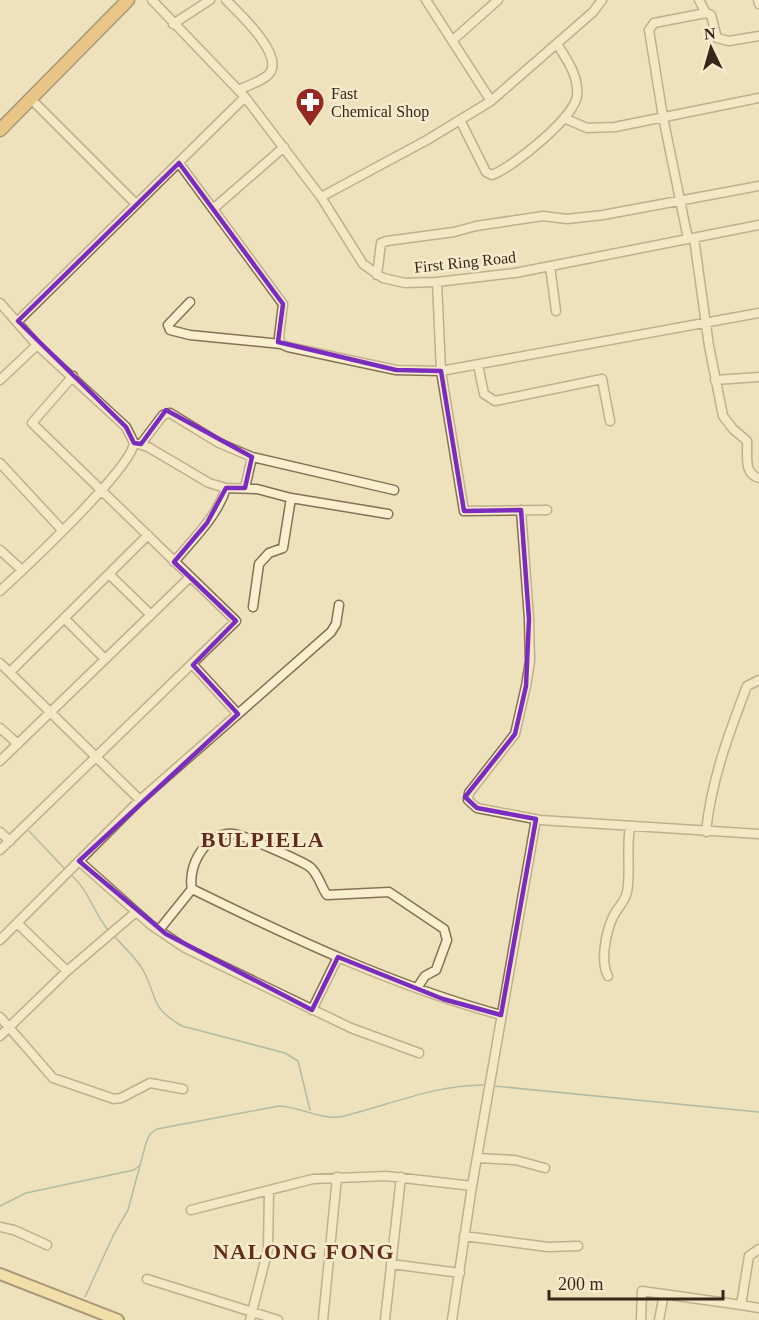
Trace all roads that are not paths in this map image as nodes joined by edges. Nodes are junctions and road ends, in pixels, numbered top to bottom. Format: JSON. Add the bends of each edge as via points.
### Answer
{"nodes":[{"id":1,"x":114,"y":0,"type":"edge"},
{"id":2,"x":128,"y":0,"type":"edge"},
{"id":3,"x":146,"y":0,"type":"edge"},
{"id":4,"x":210,"y":0,"type":"edge"},
{"id":5,"x":226,"y":0,"type":"edge"},
{"id":6,"x":426,"y":0,"type":"edge"},
{"id":7,"x":498,"y":0,"type":"edge"},
{"id":8,"x":602,"y":0,"type":"edge"},
{"id":9,"x":699,"y":0,"type":"edge"},
{"id":10,"x":758,"y":0,"type":"edge"},
{"id":11,"x":154,"y":3,"type":"edge"},
{"id":12,"x":759,"y":4,"type":"edge"},
{"id":13,"x":706,"y":13,"type":"junction"},
{"id":14,"x":173,"y":24,"type":"junction"},
{"id":15,"x":759,"y":36,"type":"edge"},
{"id":16,"x":453,"y":40,"type":"junction"},
{"id":17,"x":557,"y":44,"type":"junction"},
{"id":18,"x":238,"y":90,"type":"junction"},
{"id":19,"x":245,"y":97,"type":"junction"},
{"id":20,"x":30,"y":98,"type":"junction"},
{"id":21,"x":759,"y":98,"type":"edge"},
{"id":22,"x":491,"y":100,"type":"junction"},
{"id":23,"x":0,"y":117,"type":"edge"},
{"id":24,"x":663,"y":117,"type":"junction"},
{"id":25,"x":564,"y":118,"type":"junction"},
{"id":26,"x":460,"y":120,"type":"junction"},
{"id":27,"x":0,"y":130,"type":"edge"},
{"id":28,"x":284,"y":147,"type":"junction"},
{"id":29,"x":179,"y":163,"type":"junction"},
{"id":30,"x":759,"y":186,"type":"edge"},
{"id":31,"x":321,"y":198,"type":"junction"},
{"id":32,"x":680,"y":199,"type":"junction"},
{"id":33,"x":136,"y":204,"type":"junction"},
{"id":34,"x":213,"y":209,"type":"junction"},
{"id":35,"x":759,"y":225,"type":"edge"},
{"id":36,"x":691,"y":239,"type":"junction"},
{"id":37,"x":550,"y":267,"type":"junction"},
{"id":38,"x":377,"y":275,"type":"junction"},
{"id":39,"x":437,"y":282,"type":"junction"},
{"id":40,"x":190,"y":302,"type":"dead end"},
{"id":41,"x":0,"y":303,"type":"edge"},
{"id":42,"x":556,"y":311,"type":"dead end"},
{"id":43,"x":759,"y":313,"type":"edge"},
{"id":44,"x":18,"y":321,"type":"junction"},
{"id":45,"x":706,"y":323,"type":"junction"},
{"id":46,"x":281,"y":344,"type":"junction"},
{"id":47,"x":37,"y":345,"type":"junction"},
{"id":48,"x":478,"y":365,"type":"junction"},
{"id":49,"x":441,"y":371,"type":"junction"},
{"id":50,"x":73,"y":376,"type":"junction"},
{"id":51,"x":759,"y":377,"type":"edge"},
{"id":52,"x":0,"y":380,"type":"edge"},
{"id":53,"x":715,"y":380,"type":"junction"},
{"id":54,"x":610,"y":421,"type":"dead end"},
{"id":55,"x":138,"y":444,"type":"junction"},
{"id":56,"x":252,"y":458,"type":"junction"},
{"id":57,"x":0,"y":463,"type":"edge"},
{"id":58,"x":759,"y":478,"type":"edge"},
{"id":59,"x":226,"y":488,"type":"junction"},
{"id":60,"x":245,"y":488,"type":"junction"},
{"id":61,"x":101,"y":490,"type":"junction"},
{"id":62,"x":394,"y":490,"type":"dead end"},
{"id":63,"x":291,"y":498,"type":"junction"},
{"id":64,"x":521,"y":510,"type":"junction"},
{"id":65,"x":547,"y":510,"type":"dead end"},
{"id":66,"x":388,"y":514,"type":"dead end"},
{"id":67,"x":62,"y":530,"type":"junction"},
{"id":68,"x":148,"y":535,"type":"junction"},
{"id":69,"x":0,"y":550,"type":"edge"},
{"id":70,"x":174,"y":562,"type":"junction"},
{"id":71,"x":22,"y":570,"type":"junction"},
{"id":72,"x":108,"y":574,"type":"junction"},
{"id":73,"x":190,"y":577,"type":"junction"},
{"id":74,"x":0,"y":591,"type":"edge"},
{"id":75,"x":339,"y":605,"type":"dead end"},
{"id":76,"x":253,"y":608,"type":"dead end"},
{"id":77,"x":151,"y":615,"type":"junction"},
{"id":78,"x":64,"y":618,"type":"junction"},
{"id":79,"x":105,"y":659,"type":"junction"},
{"id":80,"x":0,"y":663,"type":"edge"},
{"id":81,"x":193,"y":665,"type":"junction"},
{"id":82,"x":10,"y":672,"type":"junction"},
{"id":83,"x":759,"y":680,"type":"edge"},
{"id":84,"x":49,"y":713,"type":"junction"},
{"id":85,"x":238,"y":714,"type":"junction"},
{"id":86,"x":0,"y":728,"type":"edge"},
{"id":87,"x":18,"y":744,"type":"junction"},
{"id":88,"x":97,"y":757,"type":"junction"},
{"id":89,"x":0,"y":761,"type":"edge"},
{"id":90,"x":140,"y":800,"type":"junction"},
{"id":91,"x":536,"y":819,"type":"junction"},
{"id":92,"x":630,"y":827,"type":"junction"},
{"id":93,"x":0,"y":832,"type":"edge"},
{"id":94,"x":706,"y":832,"type":"junction"},
{"id":95,"x":759,"y":834,"type":"edge"},
{"id":96,"x":10,"y":841,"type":"junction"},
{"id":97,"x":0,"y":850,"type":"edge"},
{"id":98,"x":79,"y":861,"type":"junction"},
{"id":99,"x":192,"y":889,"type":"junction"},
{"id":100,"x":136,"y":912,"type":"junction"},
{"id":101,"x":17,"y":923,"type":"junction"},
{"id":102,"x":159,"y":930,"type":"junction"},
{"id":103,"x":0,"y":940,"type":"edge"},
{"id":104,"x":338,"y":957,"type":"junction"},
{"id":105,"x":67,"y":971,"type":"junction"},
{"id":106,"x":608,"y":976,"type":"dead end"},
{"id":107,"x":417,"y":988,"type":"junction"},
{"id":108,"x":312,"y":1010,"type":"junction"},
{"id":109,"x":501,"y":1016,"type":"junction"},
{"id":110,"x":0,"y":1017,"type":"edge"},
{"id":111,"x":10,"y":1027,"type":"junction"},
{"id":112,"x":0,"y":1036,"type":"edge"},
{"id":113,"x":419,"y":1053,"type":"dead end"},
{"id":114,"x":183,"y":1089,"type":"dead end"},
{"id":115,"x":477,"y":1158,"type":"junction"},
{"id":116,"x":545,"y":1168,"type":"dead end"},
{"id":117,"x":337,"y":1177,"type":"junction"},
{"id":118,"x":401,"y":1177,"type":"junction"},
{"id":119,"x":472,"y":1186,"type":"junction"},
{"id":120,"x":269,"y":1191,"type":"junction"},
{"id":121,"x":192,"y":1210,"type":"dead end"},
{"id":122,"x":0,"y":1227,"type":"edge"},
{"id":123,"x":464,"y":1236,"type":"junction"},
{"id":124,"x":47,"y":1245,"type":"dead end"},
{"id":125,"x":578,"y":1246,"type":"dead end"},
{"id":126,"x":759,"y":1249,"type":"edge"},
{"id":127,"x":391,"y":1264,"type":"junction"},
{"id":128,"x":460,"y":1273,"type":"junction"},
{"id":129,"x":0,"y":1274,"type":"edge"},
{"id":130,"x":147,"y":1279,"type":"dead end"},
{"id":131,"x":664,"y":1294,"type":"junction"},
{"id":132,"x":741,"y":1305,"type":"junction"},
{"id":133,"x":759,"y":1308,"type":"edge"},
{"id":134,"x":97,"y":1317,"type":"edge"},
{"id":135,"x":251,"y":1317,"type":"edge"},
{"id":136,"x":118,"y":1320,"type":"edge"},
{"id":137,"x":278,"y":1320,"type":"edge"},
{"id":138,"x":323,"y":1320,"type":"edge"},
{"id":139,"x":385,"y":1320,"type":"edge"},
{"id":140,"x":452,"y":1320,"type":"edge"},
{"id":141,"x":641,"y":1320,"type":"edge"},
{"id":142,"x":659,"y":1320,"type":"edge"}],
"edges":[{"from":1,"to":23,"type":"highway"},
{"from":2,"to":20,"type":"highway"},
{"from":3,"to":11,"type":"street"},
{"from":4,"to":14,"type":"street"},
{"from":5,"to":18,"type":"street","via":[[272,57],[268,75]]},
{"from":6,"to":16,"type":"street"},
{"from":7,"to":16,"type":"street"},
{"from":8,"to":17,"type":"street"},
{"from":9,"to":13,"type":"street"},
{"from":10,"to":12,"type":"street"},
{"from":11,"to":14,"type":"street"},
{"from":13,"to":15,"type":"street","via":[[711,15],[714,33],[722,41]]},
{"from":13,"to":24,"type":"street","via":[[650,27]]},
{"from":14,"to":18,"type":"street"},
{"from":16,"to":22,"type":"street"},
{"from":17,"to":22,"type":"street"},
{"from":17,"to":25,"type":"street","via":[[571,65],[577,92],[575,104]]},
{"from":18,"to":19,"type":"street"},
{"from":19,"to":28,"type":"street"},
{"from":19,"to":29,"type":"street"},
{"from":20,"to":27,"type":"highway"},
{"from":20,"to":33,"type":"street"},
{"from":21,"to":24,"type":"street"},
{"from":22,"to":26,"type":"street"},
{"from":24,"to":25,"type":"street","via":[[600,128],[587,128]]},
{"from":24,"to":32,"type":"street"},
{"from":25,"to":26,"type":"street","via":[[501,172],[492,175],[486,172]]},
{"from":26,"to":31,"type":"street"},
{"from":28,"to":31,"type":"street"},
{"from":28,"to":34,"type":"street"},
{"from":29,"to":33,"type":"street"},
{"from":29,"to":34,"type":"street"},
{"from":30,"to":32,"type":"street"},
{"from":31,"to":38,"type":"street","via":[[363,264]]},
{"from":32,"to":36,"type":"street"},
{"from":32,"to":38,"type":"street","via":[[603,215],[567,219],[543,216],[387,241],[381,243]]},
{"from":33,"to":44,"type":"street"},
{"from":34,"to":46,"type":"street","via":[[283,304]]},
{"from":35,"to":36,"type":"street","name":"First Ring Road"},
{"from":36,"to":37,"type":"street","name":"First Ring Road"},
{"from":36,"to":45,"type":"street"},
{"from":37,"to":39,"type":"street","name":"First Ring Road"},
{"from":37,"to":42,"type":"street"},
{"from":38,"to":39,"type":"street","name":"First Ring Road","via":[[405,283]]},
{"from":39,"to":49,"type":"street"},
{"from":40,"to":46,"type":"street","via":[[168,325],[170,330]]},
{"from":41,"to":44,"type":"street"},
{"from":43,"to":45,"type":"street"},
{"from":44,"to":47,"type":"street"},
{"from":45,"to":48,"type":"street"},
{"from":45,"to":53,"type":"street"},
{"from":46,"to":49,"type":"street","via":[[396,370]]},
{"from":47,"to":50,"type":"street"},
{"from":47,"to":52,"type":"street"},
{"from":48,"to":49,"type":"street"},
{"from":48,"to":54,"type":"street","via":[[484,394],[495,401],[602,379]]},
{"from":49,"to":64,"type":"street","via":[[464,511]]},
{"from":50,"to":55,"type":"street","via":[[126,427]]},
{"from":50,"to":61,"type":"street","via":[[32,423]]},
{"from":51,"to":53,"type":"street"},
{"from":53,"to":58,"type":"street","via":[[723,416],[747,441],[748,471]]},
{"from":55,"to":56,"type":"street","via":[[170,412],[219,443]]},
{"from":55,"to":59,"type":"street","via":[[209,483]]},
{"from":55,"to":61,"type":"street"},
{"from":56,"to":60,"type":"street"},
{"from":56,"to":62,"type":"street"},
{"from":57,"to":67,"type":"street"},
{"from":59,"to":60,"type":"street"},
{"from":59,"to":70,"type":"street","via":[[207,523]]},
{"from":60,"to":63,"type":"street"},
{"from":61,"to":67,"type":"street"},
{"from":61,"to":68,"type":"street"},
{"from":63,"to":66,"type":"street"},
{"from":63,"to":76,"type":"street","via":[[283,548],[269,553],[260,564]]},
{"from":64,"to":65,"type":"street"},
{"from":64,"to":91,"type":"street","via":[[529,619],[526,686],[515,734],[469,793],[468,800],[477,808]]},
{"from":67,"to":71,"type":"street"},
{"from":68,"to":70,"type":"street"},
{"from":68,"to":72,"type":"street"},
{"from":69,"to":71,"type":"street"},
{"from":70,"to":73,"type":"street"},
{"from":71,"to":74,"type":"street"},
{"from":72,"to":77,"type":"street"},
{"from":72,"to":78,"type":"street"},
{"from":73,"to":77,"type":"street"},
{"from":73,"to":81,"type":"street","via":[[236,621]]},
{"from":75,"to":85,"type":"street","via":[[331,632]]},
{"from":77,"to":79,"type":"street"},
{"from":78,"to":79,"type":"street"},
{"from":78,"to":82,"type":"street"},
{"from":79,"to":84,"type":"street"},
{"from":80,"to":82,"type":"street"},
{"from":81,"to":85,"type":"street"},
{"from":81,"to":88,"type":"street"},
{"from":82,"to":84,"type":"street"},
{"from":83,"to":94,"type":"street","via":[[747,686],[733,723],[711,794]]},
{"from":84,"to":87,"type":"street"},
{"from":84,"to":88,"type":"street"},
{"from":85,"to":90,"type":"street"},
{"from":86,"to":87,"type":"street"},
{"from":87,"to":89,"type":"street"},
{"from":88,"to":90,"type":"street"},
{"from":88,"to":96,"type":"street"},
{"from":90,"to":98,"type":"street"},
{"from":91,"to":92,"type":"street"},
{"from":91,"to":109,"type":"street"},
{"from":92,"to":94,"type":"street"},
{"from":92,"to":106,"type":"street","via":[[626,896],[610,924],[604,966]]},
{"from":93,"to":96,"type":"street"},
{"from":94,"to":95,"type":"street"},
{"from":96,"to":97,"type":"street"},
{"from":98,"to":100,"type":"street"},
{"from":98,"to":101,"type":"street"},
{"from":99,"to":102,"type":"street"},
{"from":99,"to":104,"type":"street"},
{"from":99,"to":107,"type":"street","via":[[190,879],[198,856],[216,838],[235,834],[310,867],[327,895],[389,892],[446,934],[436,970],[425,976]]},
{"from":100,"to":102,"type":"street"},
{"from":100,"to":105,"type":"street"},
{"from":101,"to":103,"type":"street"},
{"from":101,"to":105,"type":"street"},
{"from":102,"to":108,"type":"street","via":[[185,948]]},
{"from":104,"to":107,"type":"street"},
{"from":104,"to":108,"type":"street"},
{"from":105,"to":111,"type":"street"},
{"from":107,"to":109,"type":"street"},
{"from":108,"to":113,"type":"street"},
{"from":109,"to":115,"type":"street"},
{"from":110,"to":111,"type":"street"},
{"from":111,"to":112,"type":"street"},
{"from":111,"to":114,"type":"street","via":[[45,1072],[63,1082],[114,1099],[150,1083]]},
{"from":115,"to":116,"type":"street","via":[[515,1160]]},
{"from":115,"to":119,"type":"street"},
{"from":117,"to":118,"type":"street"},
{"from":117,"to":120,"type":"street"},
{"from":117,"to":138,"type":"street"},
{"from":118,"to":119,"type":"street"},
{"from":118,"to":127,"type":"street"},
{"from":119,"to":123,"type":"street"},
{"from":120,"to":121,"type":"street"},
{"from":120,"to":135,"type":"street","via":[[268,1249]]},
{"from":122,"to":124,"type":"street"},
{"from":123,"to":125,"type":"street","via":[[548,1247]]},
{"from":123,"to":128,"type":"street"},
{"from":126,"to":132,"type":"street","via":[[748,1256]]},
{"from":127,"to":128,"type":"street"},
{"from":127,"to":139,"type":"street"},
{"from":128,"to":140,"type":"street"},
{"from":129,"to":134,"type":"main road"},
{"from":130,"to":135,"type":"street"},
{"from":131,"to":132,"type":"street"},
{"from":131,"to":141,"type":"street","via":[[642,1291]]},
{"from":131,"to":142,"type":"street"},
{"from":132,"to":133,"type":"street"},
{"from":134,"to":136,"type":"main road"},
{"from":135,"to":137,"type":"street"}]}
